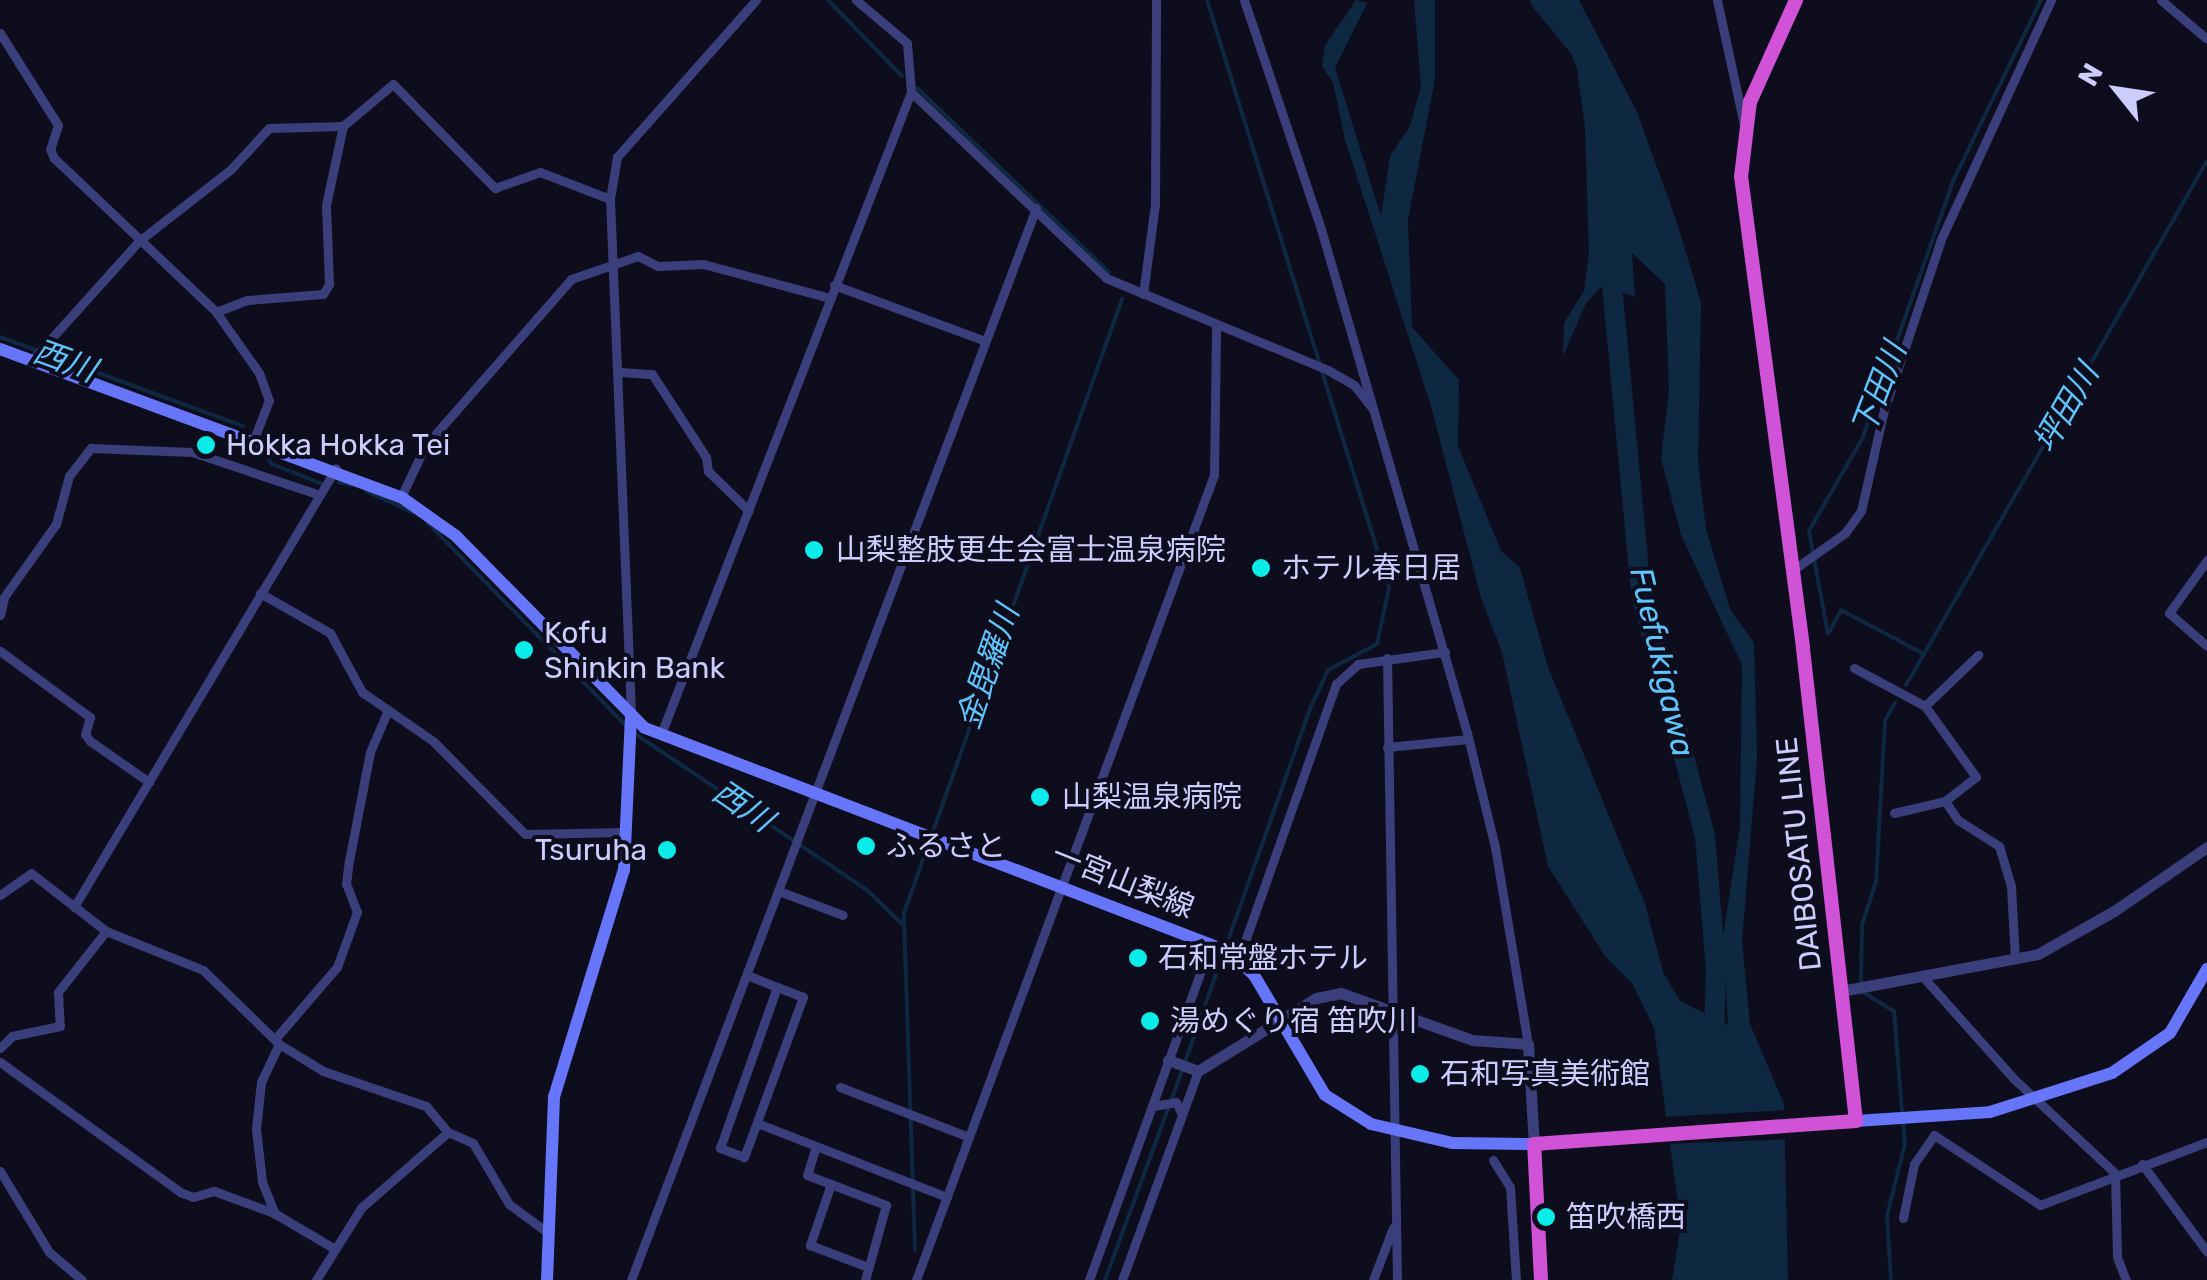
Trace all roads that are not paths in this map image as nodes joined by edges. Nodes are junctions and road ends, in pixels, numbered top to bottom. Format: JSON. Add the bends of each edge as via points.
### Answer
{"nodes":[{"id":1,"x":756,"y":0,"type":"edge"},
{"id":2,"x":856,"y":0,"type":"edge"},
{"id":3,"x":1156,"y":0,"type":"edge"},
{"id":4,"x":1244,"y":0,"type":"edge"},
{"id":5,"x":1717,"y":0,"type":"edge"},
{"id":6,"x":1796,"y":0,"type":"edge"},
{"id":7,"x":2050,"y":0,"type":"edge"},
{"id":8,"x":2161,"y":0,"type":"edge"},
{"id":9,"x":0,"y":33,"type":"edge"},
{"id":10,"x":2207,"y":39,"type":"edge"},
{"id":11,"x":912,"y":92,"type":"junction"},
{"id":12,"x":1744,"y":125,"type":"junction"},
{"id":13,"x":344,"y":126,"type":"junction"},
{"id":14,"x":610,"y":200,"type":"junction"},
{"id":15,"x":1036,"y":208,"type":"junction"},
{"id":16,"x":139,"y":241,"type":"junction"},
{"id":17,"x":616,"y":260,"type":"junction"},
{"id":18,"x":834,"y":285,"type":"junction"},
{"id":19,"x":1143,"y":294,"type":"junction"},
{"id":20,"x":830,"y":298,"type":"junction"},
{"id":21,"x":216,"y":312,"type":"junction"},
{"id":22,"x":1216,"y":324,"type":"junction"},
{"id":23,"x":985,"y":341,"type":"junction"},
{"id":24,"x":0,"y":349,"type":"edge"},
{"id":25,"x":32,"y":359,"type":"junction"},
{"id":26,"x":621,"y":372,"type":"junction"},
{"id":27,"x":1376,"y":414,"type":"junction"},
{"id":28,"x":254,"y":439,"type":"junction"},
{"id":29,"x":336,"y":468,"type":"junction"},
{"id":30,"x":320,"y":495,"type":"junction"},
{"id":31,"x":402,"y":497,"type":"junction"},
{"id":32,"x":749,"y":511,"type":"junction"},
{"id":33,"x":2207,"y":560,"type":"edge"},
{"id":34,"x":1798,"y":567,"type":"junction"},
{"id":35,"x":260,"y":593,"type":"junction"},
{"id":36,"x":2,"y":596,"type":"edge"},
{"id":37,"x":0,"y":615,"type":"edge"},
{"id":38,"x":2207,"y":646,"type":"edge"},
{"id":39,"x":0,"y":651,"type":"edge"},
{"id":40,"x":1445,"y":652,"type":"junction"},
{"id":41,"x":1978,"y":655,"type":"dead end"},
{"id":42,"x":1387,"y":658,"type":"junction"},
{"id":43,"x":1854,"y":668,"type":"dead end"},
{"id":44,"x":1924,"y":706,"type":"junction"},
{"id":45,"x":388,"y":710,"type":"junction"},
{"id":46,"x":630,"y":726,"type":"junction"},
{"id":47,"x":662,"y":734,"type":"junction"},
{"id":48,"x":1469,"y":739,"type":"junction"},
{"id":49,"x":1387,"y":747,"type":"junction"},
{"id":50,"x":150,"y":782,"type":"junction"},
{"id":51,"x":814,"y":790,"type":"junction"},
{"id":52,"x":1945,"y":801,"type":"junction"},
{"id":53,"x":1894,"y":813,"type":"dead end"},
{"id":54,"x":626,"y":832,"type":"junction"},
{"id":55,"x":2207,"y":847,"type":"edge"},
{"id":56,"x":1063,"y":883,"type":"junction"},
{"id":57,"x":779,"y":892,"type":"junction"},
{"id":58,"x":0,"y":895,"type":"edge"},
{"id":59,"x":74,"y":907,"type":"junction"},
{"id":60,"x":843,"y":914,"type":"dead end"},
{"id":61,"x":106,"y":931,"type":"junction"},
{"id":62,"x":1224,"y":950,"type":"junction"},
{"id":63,"x":2014,"y":958,"type":"junction"},
{"id":64,"x":2207,"y":969,"type":"edge"},
{"id":65,"x":747,"y":976,"type":"junction"},
{"id":66,"x":1924,"y":978,"type":"junction"},
{"id":67,"x":777,"y":987,"type":"junction"},
{"id":68,"x":1848,"y":990,"type":"junction"},
{"id":69,"x":1388,"y":1009,"type":"junction"},
{"id":70,"x":1280,"y":1022,"type":"junction"},
{"id":71,"x":277,"y":1042,"type":"junction"},
{"id":72,"x":1528,"y":1044,"type":"junction"},
{"id":73,"x":0,"y":1048,"type":"edge"},
{"id":74,"x":0,"y":1062,"type":"edge"},
{"id":75,"x":1183,"y":1066,"type":"junction"},
{"id":76,"x":840,"y":1087,"type":"dead end"},
{"id":77,"x":2038,"y":1099,"type":"junction"},
{"id":78,"x":1149,"y":1112,"type":"junction"},
{"id":79,"x":1182,"y":1119,"type":"junction"},
{"id":80,"x":1856,"y":1120,"type":"junction"},
{"id":81,"x":757,"y":1123,"type":"junction"},
{"id":82,"x":448,"y":1132,"type":"junction"},
{"id":83,"x":1392,"y":1134,"type":"junction"},
{"id":84,"x":969,"y":1137,"type":"junction"},
{"id":85,"x":2207,"y":1142,"type":"edge"},
{"id":86,"x":1534,"y":1144,"type":"junction"},
{"id":87,"x":816,"y":1146,"type":"junction"},
{"id":88,"x":1493,"y":1160,"type":"dead end"},
{"id":89,"x":2142,"y":1164,"type":"junction"},
{"id":90,"x":0,"y":1171,"type":"edge"},
{"id":91,"x":2116,"y":1172,"type":"junction"},
{"id":92,"x":831,"y":1184,"type":"junction"},
{"id":93,"x":947,"y":1197,"type":"junction"},
{"id":94,"x":275,"y":1214,"type":"junction"},
{"id":95,"x":1903,"y":1218,"type":"dead end"},
{"id":96,"x":1395,"y":1221,"type":"junction"},
{"id":97,"x":548,"y":1233,"type":"junction"},
{"id":98,"x":336,"y":1249,"type":"junction"},
{"id":99,"x":2207,"y":1252,"type":"edge"},
{"id":100,"x":868,"y":1267,"type":"junction"},
{"id":101,"x":82,"y":1280,"type":"edge"},
{"id":102,"x":316,"y":1280,"type":"edge"},
{"id":103,"x":547,"y":1280,"type":"edge"},
{"id":104,"x":631,"y":1280,"type":"edge"},
{"id":105,"x":864,"y":1280,"type":"edge"},
{"id":106,"x":916,"y":1280,"type":"edge"},
{"id":107,"x":1089,"y":1280,"type":"edge"},
{"id":108,"x":1122,"y":1280,"type":"edge"},
{"id":109,"x":1373,"y":1280,"type":"edge"},
{"id":110,"x":1397,"y":1280,"type":"edge"},
{"id":111,"x":1516,"y":1280,"type":"edge"},
{"id":112,"x":1541,"y":1280,"type":"edge"},
{"id":113,"x":2126,"y":1280,"type":"edge"}],
"edges":[{"from":1,"to":14,"type":"street","via":[[699,69],[632,133],[617,158]]},
{"from":2,"to":11,"type":"street","via":[[907,43]]},
{"from":3,"to":19,"type":"street","via":[[1155,204]]},
{"from":4,"to":27,"type":"street","via":[[1285,110]]},
{"from":5,"to":12,"type":"street"},
{"from":6,"to":12,"type":"highway","name":"DAIBOSATU LINE"},
{"from":7,"to":34,"type":"street","via":[[1942,237],[1884,410],[1860,512],[1845,534]]},
{"from":8,"to":10,"type":"street"},
{"from":9,"to":16,"type":"street","via":[[58,125],[50,149],[54,158]]},
{"from":11,"to":15,"type":"street"},
{"from":11,"to":18,"type":"street"},
{"from":12,"to":34,"type":"highway","name":"DAIBOSATU LINE","via":[[1741,177]]},
{"from":13,"to":14,"type":"street","via":[[393,84],[495,188],[540,172]]},
{"from":13,"to":16,"type":"street","via":[[269,128],[231,169]]},
{"from":13,"to":21,"type":"street","via":[[326,205],[329,284],[323,294],[248,300]]},
{"from":14,"to":17,"type":"street"},
{"from":15,"to":19,"type":"street","via":[[1106,278]]},
{"from":15,"to":23,"type":"street"},
{"from":16,"to":21,"type":"street"},
{"from":16,"to":25,"type":"street"},
{"from":17,"to":20,"type":"street","via":[[638,256],[658,266],[703,264]]},
{"from":17,"to":26,"type":"street"},
{"from":17,"to":31,"type":"street","via":[[552,294],[425,446]]},
{"from":18,"to":20,"type":"street"},
{"from":18,"to":23,"type":"street"},
{"from":19,"to":22,"type":"street"},
{"from":20,"to":32,"type":"street"},
{"from":21,"to":28,"type":"street","via":[[270,392]]},
{"from":22,"to":27,"type":"street","via":[[1328,370],[1354,385]]},
{"from":22,"to":56,"type":"street","via":[[1214,475]]},
{"from":23,"to":51,"type":"street"},
{"from":24,"to":25,"type":"main road","name":"一宮山梨線"},
{"from":25,"to":28,"type":"main road","name":"一宮山梨線"},
{"from":26,"to":32,"type":"street","via":[[652,374],[706,457],[708,471]]},
{"from":26,"to":46,"type":"street"},
{"from":27,"to":40,"type":"street"},
{"from":28,"to":29,"type":"main road","name":"一宮山梨線"},
{"from":29,"to":30,"type":"street"},
{"from":29,"to":31,"type":"main road","name":"一宮山梨線"},
{"from":30,"to":35,"type":"street"},
{"from":30,"to":36,"type":"street","via":[[192,452],[91,448],[69,476],[56,524]]},
{"from":31,"to":46,"type":"main road","name":"一宮山梨線","via":[[456,536]]},
{"from":32,"to":47,"type":"street"},
{"from":33,"to":38,"type":"street","via":[[2169,613]]},
{"from":34,"to":68,"type":"highway","name":"DAIBOSATU LINE"},
{"from":35,"to":45,"type":"street","via":[[330,634],[362,692]]},
{"from":35,"to":50,"type":"street"},
{"from":36,"to":37,"type":"street"},
{"from":39,"to":50,"type":"street","via":[[90,716],[90,741]]},
{"from":40,"to":42,"type":"street"},
{"from":40,"to":48,"type":"street"},
{"from":41,"to":44,"type":"street"},
{"from":42,"to":49,"type":"street"},
{"from":42,"to":62,"type":"street","via":[[1358,664],[1336,684]]},
{"from":43,"to":44,"type":"street"},
{"from":44,"to":52,"type":"street","via":[[1976,777]]},
{"from":45,"to":54,"type":"street","via":[[483,786],[525,834]]},
{"from":45,"to":71,"type":"street","via":[[370,752],[349,862],[346,884],[357,912],[337,967]]},
{"from":46,"to":47,"type":"main road","name":"一宮山梨線"},
{"from":46,"to":54,"type":"main road"},
{"from":47,"to":51,"type":"main road","name":"一宮山梨線"},
{"from":48,"to":49,"type":"street"},
{"from":48,"to":72,"type":"street","via":[[1496,847]]},
{"from":49,"to":69,"type":"street"},
{"from":50,"to":59,"type":"street"},
{"from":51,"to":56,"type":"main road","name":"一宮山梨線"},
{"from":51,"to":57,"type":"street"},
{"from":52,"to":53,"type":"street"},
{"from":52,"to":63,"type":"street","via":[[1958,820],[1999,846],[2011,886]]},
{"from":54,"to":97,"type":"main road","via":[[614,908],[559,1067]]},
{"from":55,"to":63,"type":"street","via":[[2076,935]]},
{"from":56,"to":62,"type":"main road","name":"一宮山梨線"},
{"from":56,"to":84,"type":"street"},
{"from":57,"to":60,"type":"street"},
{"from":57,"to":65,"type":"street"},
{"from":58,"to":59,"type":"street","via":[[32,873]]},
{"from":59,"to":61,"type":"street"},
{"from":61,"to":71,"type":"street","via":[[203,970]]},
{"from":61,"to":73,"type":"street","via":[[58,992],[60,1026],[12,1036]]},
{"from":62,"to":70,"type":"main road"},
{"from":62,"to":75,"type":"street"},
{"from":63,"to":66,"type":"street"},
{"from":64,"to":77,"type":"main road","via":[[2190,1006],[2148,1052],[2112,1074]]},
{"from":65,"to":67,"type":"street"},
{"from":65,"to":104,"type":"street"},
{"from":66,"to":68,"type":"street"},
{"from":66,"to":77,"type":"street"},
{"from":67,"to":81,"type":"street","via":[[803,997]]},
{"from":67,"to":81,"type":"street","via":[[720,1148],[744,1157]]},
{"from":68,"to":80,"type":"highway","name":"DAIBOSATU LINE"},
{"from":69,"to":70,"type":"street","via":[[1329,995]]},
{"from":69,"to":72,"type":"street","via":[[1472,1040]]},
{"from":69,"to":83,"type":"street"},
{"from":70,"to":75,"type":"street"},
{"from":70,"to":83,"type":"main road","via":[[1324,1094]]},
{"from":71,"to":82,"type":"street","via":[[323,1071],[426,1106]]},
{"from":71,"to":94,"type":"street","via":[[261,1082],[256,1129],[262,1182]]},
{"from":72,"to":86,"type":"street"},
{"from":74,"to":94,"type":"street","via":[[180,1192],[193,1197],[214,1191]]},
{"from":75,"to":78,"type":"street"},
{"from":75,"to":79,"type":"street"},
{"from":76,"to":84,"type":"street"},
{"from":77,"to":80,"type":"main road","via":[[1919,1120]]},
{"from":77,"to":91,"type":"street"},
{"from":78,"to":79,"type":"street","via":[[1157,1102],[1176,1102]]},
{"from":78,"to":107,"type":"street"},
{"from":79,"to":108,"type":"street"},
{"from":80,"to":86,"type":"highway"},
{"from":81,"to":87,"type":"street"},
{"from":82,"to":97,"type":"street","via":[[473,1143],[509,1204]]},
{"from":82,"to":98,"type":"street","via":[[392,1175]]},
{"from":83,"to":86,"type":"main road"},
{"from":83,"to":96,"type":"street"},
{"from":84,"to":93,"type":"street"},
{"from":85,"to":89,"type":"street"},
{"from":86,"to":112,"type":"highway"},
{"from":87,"to":92,"type":"street","via":[[807,1176]]},
{"from":87,"to":93,"type":"street"},
{"from":88,"to":111,"type":"street","via":[[1510,1187]]},
{"from":89,"to":91,"type":"street"},
{"from":89,"to":99,"type":"street"},
{"from":90,"to":101,"type":"street","via":[[49,1252]]},
{"from":91,"to":95,"type":"street","via":[[2040,1205],[1934,1135],[1914,1164]]},
{"from":91,"to":113,"type":"street","via":[[2118,1257]]},
{"from":92,"to":100,"type":"street","via":[[886,1205]]},
{"from":92,"to":100,"type":"street","via":[[810,1245]]},
{"from":93,"to":106,"type":"street"},
{"from":94,"to":98,"type":"street"},
{"from":96,"to":109,"type":"street"},
{"from":96,"to":110,"type":"street"},
{"from":97,"to":103,"type":"main road"},
{"from":98,"to":102,"type":"street"},
{"from":100,"to":105,"type":"street"}]}
